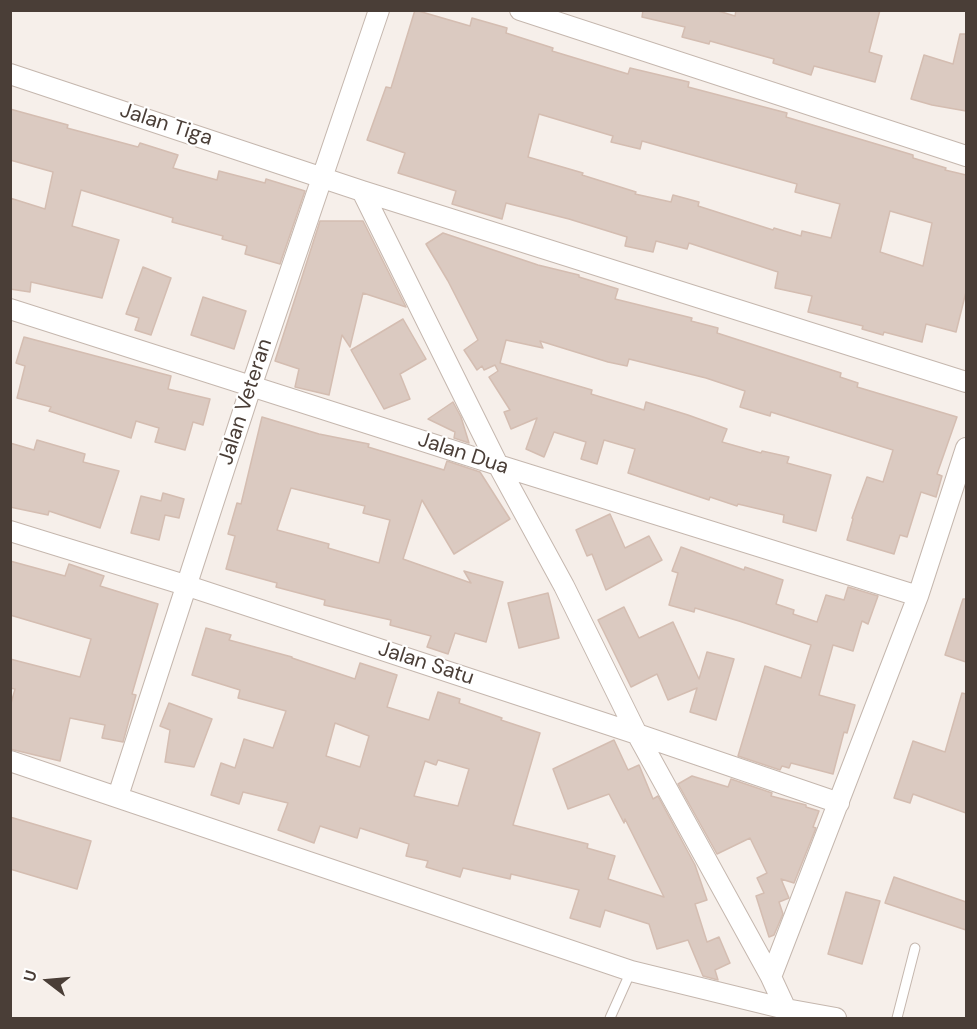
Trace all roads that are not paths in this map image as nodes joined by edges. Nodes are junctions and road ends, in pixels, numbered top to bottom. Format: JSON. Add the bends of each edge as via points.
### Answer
{"nodes":[{"id":1,"x":379,"y":10,"type":"edge"},
{"id":2,"x":520,"y":10,"type":"edge"},
{"id":3,"x":10,"y":74,"type":"edge"},
{"id":4,"x":966,"y":156,"type":"edge"},
{"id":5,"x":322,"y":176,"type":"junction"},
{"id":6,"x":362,"y":191,"type":"junction"},
{"id":7,"x":10,"y":309,"type":"edge"},
{"id":8,"x":966,"y":382,"type":"edge"},
{"id":9,"x":251,"y":387,"type":"junction"},
{"id":10,"x":966,"y":448,"type":"edge"},
{"id":11,"x":498,"y":465,"type":"junction"},
{"id":12,"x":963,"y":473,"type":"edge"},
{"id":13,"x":10,"y":531,"type":"edge"},
{"id":14,"x":186,"y":585,"type":"junction"},
{"id":15,"x":918,"y":596,"type":"junction"},
{"id":16,"x":637,"y":734,"type":"junction"},
{"id":17,"x":10,"y":761,"type":"edge"},
{"id":18,"x":118,"y":796,"type":"junction"},
{"id":19,"x":839,"y":803,"type":"junction"},
{"id":20,"x":915,"y":948,"type":"dead end"},
{"id":21,"x":631,"y":970,"type":"junction"},
{"id":22,"x":771,"y":977,"type":"junction"},
{"id":23,"x":788,"y":1014,"type":"edge"},
{"id":24,"x":610,"y":1018,"type":"edge"},
{"id":25,"x":836,"y":1018,"type":"edge"},
{"id":26,"x":897,"y":1018,"type":"edge"}],
"edges":[{"from":1,"to":5,"type":"street","name":"Jalan Veteran"},
{"from":2,"to":4,"type":"street"},
{"from":3,"to":5,"type":"street","name":"Jalan Tiga"},
{"from":5,"to":6,"type":"street","name":"Jalan Tiga"},
{"from":5,"to":9,"type":"street","name":"Jalan Veteran"},
{"from":6,"to":8,"type":"street","name":"Jalan Tiga"},
{"from":6,"to":11,"type":"street"},
{"from":7,"to":9,"type":"street","name":"Jalan Dua"},
{"from":9,"to":11,"type":"street","name":"Jalan Dua"},
{"from":9,"to":14,"type":"street","name":"Jalan Veteran"},
{"from":10,"to":12,"type":"street"},
{"from":11,"to":15,"type":"street","name":"Jalan Dua"},
{"from":11,"to":16,"type":"street","via":[[564,586]]},
{"from":12,"to":15,"type":"street"},
{"from":13,"to":14,"type":"street","name":"Jalan Satu"},
{"from":14,"to":16,"type":"street","name":"Jalan Satu"},
{"from":14,"to":18,"type":"street","name":"Jalan Veteran"},
{"from":15,"to":19,"type":"street"},
{"from":16,"to":19,"type":"street","name":"Jalan Satu"},
{"from":16,"to":22,"type":"street"},
{"from":17,"to":18,"type":"street"},
{"from":18,"to":21,"type":"street"},
{"from":19,"to":22,"type":"street"},
{"from":20,"to":26,"type":"lane"},
{"from":21,"to":23,"type":"street"},
{"from":21,"to":24,"type":"lane"},
{"from":22,"to":23,"type":"street"},
{"from":23,"to":25,"type":"street"}]}
